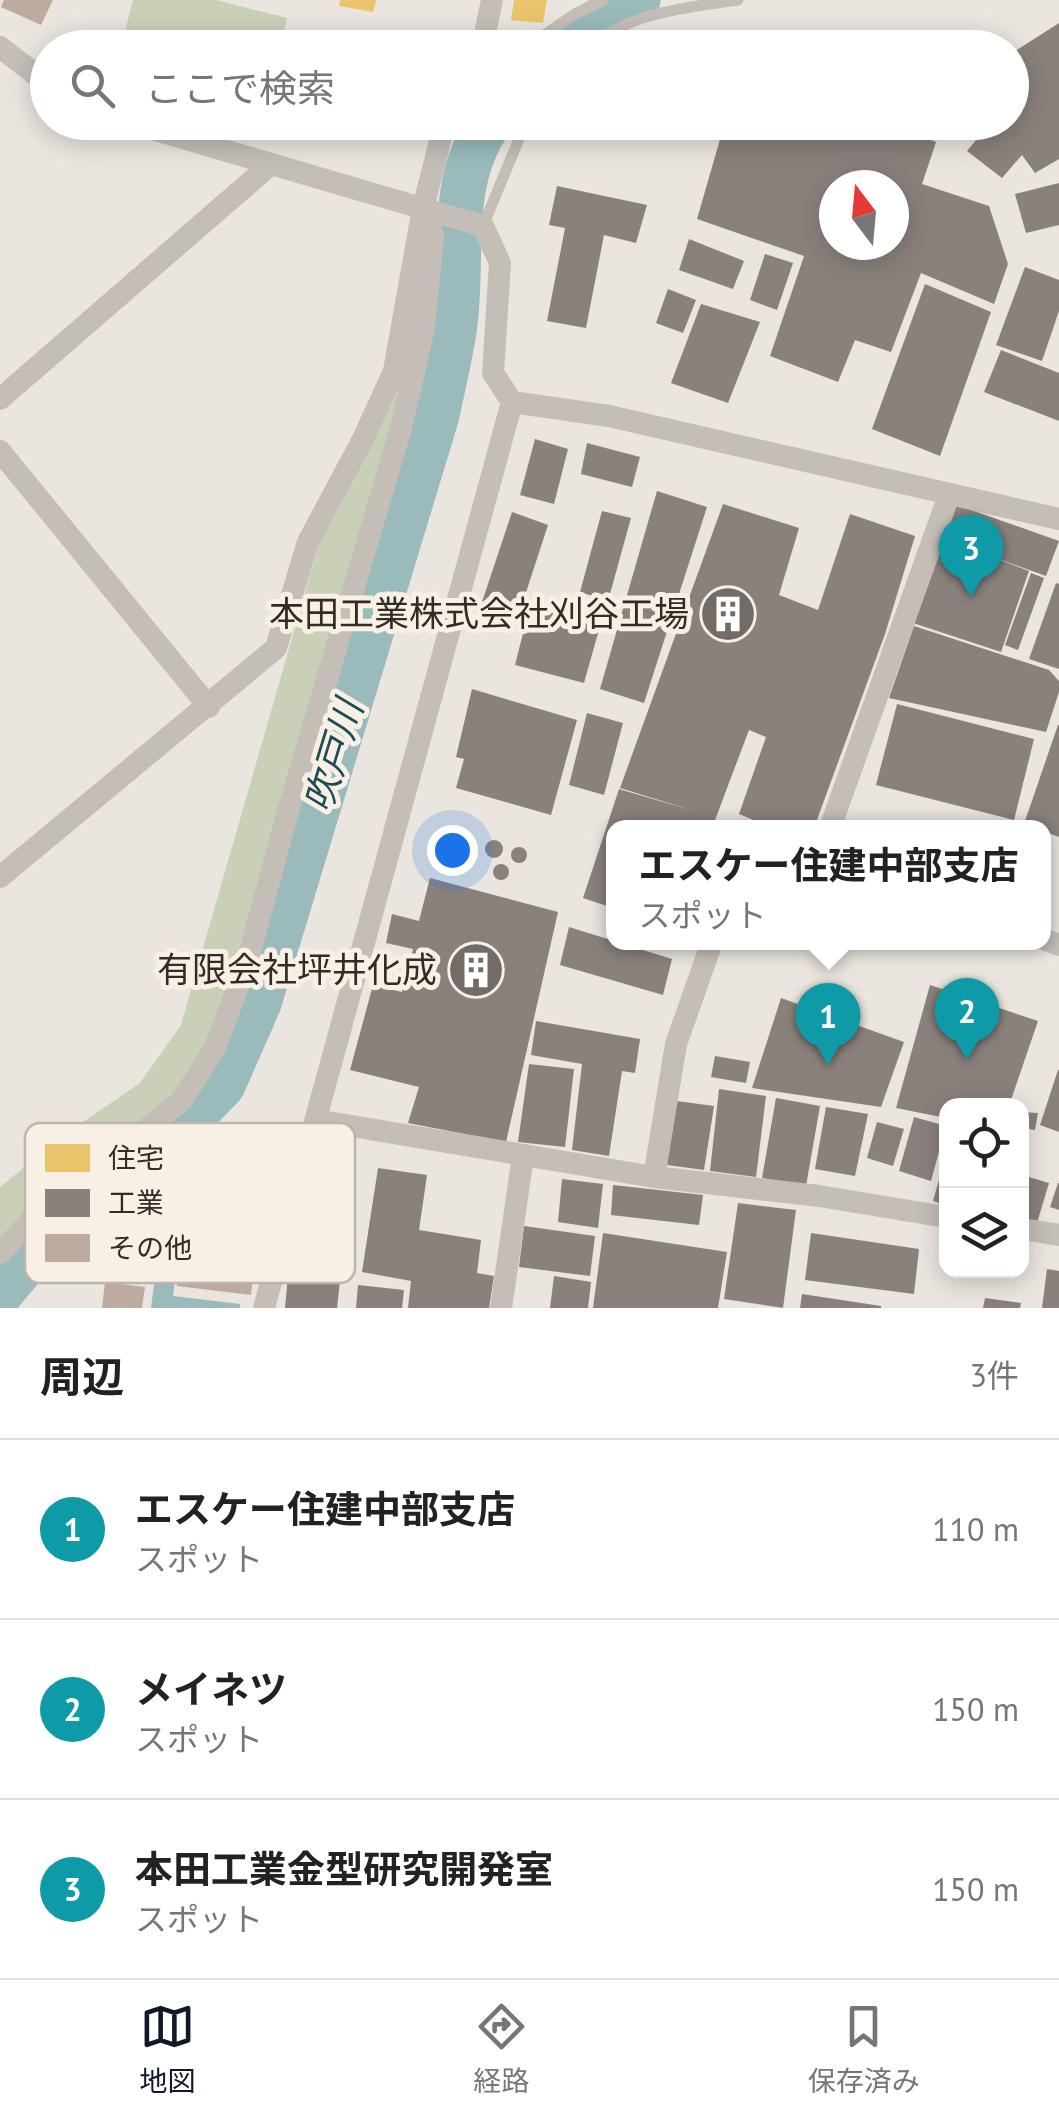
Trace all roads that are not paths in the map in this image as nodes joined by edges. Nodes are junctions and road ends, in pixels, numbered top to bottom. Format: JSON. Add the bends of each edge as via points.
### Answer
{"nodes":[{"id":1,"x":492,"y":0,"type":"edge"},
{"id":2,"x":603,"y":0,"type":"edge"},
{"id":3,"x":738,"y":0,"type":"edge"},
{"id":4,"x":486,"y":30,"type":"edge"},
{"id":5,"x":551,"y":30,"type":"edge"},
{"id":6,"x":609,"y":30,"type":"edge"},
{"id":7,"x":0,"y":47,"type":"edge"},
{"id":8,"x":30,"y":70,"type":"edge"},
{"id":9,"x":187,"y":140,"type":"edge"},
{"id":10,"x":441,"y":140,"type":"edge"},
{"id":11,"x":518,"y":140,"type":"edge"},
{"id":12,"x":270,"y":165,"type":"junction"},
{"id":13,"x":423,"y":208,"type":"junction"},
{"id":14,"x":482,"y":226,"type":"junction"},
{"id":15,"x":0,"y":399,"type":"edge"},
{"id":16,"x":512,"y":402,"type":"junction"},
{"id":17,"x":0,"y":451,"type":"edge"},
{"id":18,"x":950,"y":495,"type":"junction"},
{"id":19,"x":1059,"y":519,"type":"edge"},
{"id":20,"x":209,"y":707,"type":"junction"},
{"id":21,"x":833,"y":820,"type":"edge"},
{"id":22,"x":0,"y":877,"type":"edge"},
{"id":23,"x":709,"y":950,"type":"edge"},
{"id":24,"x":316,"y":1120,"type":"junction"},
{"id":25,"x":153,"y":1123,"type":"edge"},
{"id":26,"x":315,"y":1123,"type":"edge"},
{"id":27,"x":333,"y":1123,"type":"edge"},
{"id":28,"x":355,"y":1127,"type":"edge"},
{"id":29,"x":523,"y":1156,"type":"junction"},
{"id":30,"x":654,"y":1176,"type":"junction"},
{"id":31,"x":939,"y":1215,"type":"edge"},
{"id":32,"x":25,"y":1227,"type":"edge"},
{"id":33,"x":1029,"y":1229,"type":"edge"},
{"id":34,"x":1059,"y":1234,"type":"edge"},
{"id":35,"x":0,"y":1253,"type":"edge"},
{"id":36,"x":271,"y":1283,"type":"edge"},
{"id":37,"x":264,"y":1308,"type":"edge"},
{"id":38,"x":500,"y":1308,"type":"edge"}],
"edges":[{"from":1,"to":4,"type":"street"},
{"from":2,"to":5,"type":"lane"},
{"from":3,"to":6,"type":"lane","via":[[666,11]]},
{"from":7,"to":8,"type":"street"},
{"from":9,"to":12,"type":"street"},
{"from":10,"to":13,"type":"street"},
{"from":11,"to":14,"type":"lane"},
{"from":12,"to":13,"type":"street"},
{"from":12,"to":15,"type":"street"},
{"from":13,"to":14,"type":"street"},
{"from":13,"to":20,"type":"street","via":[[394,371],[308,542],[276,648]]},
{"from":13,"to":25,"type":"street","via":[[432,237],[426,310],[400,428],[248,962],[214,1050],[181,1100]]},
{"from":14,"to":16,"type":"street","via":[[500,263],[493,373]]},
{"from":16,"to":18,"type":"street","via":[[610,416]]},
{"from":16,"to":24,"type":"street"},
{"from":17,"to":20,"type":"street"},
{"from":18,"to":19,"type":"street"},
{"from":18,"to":21,"type":"street"},
{"from":20,"to":22,"type":"street"},
{"from":23,"to":30,"type":"street","via":[[676,1044]]},
{"from":24,"to":26,"type":"street"},
{"from":24,"to":27,"type":"street"},
{"from":28,"to":29,"type":"street"},
{"from":29,"to":30,"type":"street"},
{"from":29,"to":38,"type":"street"},
{"from":30,"to":31,"type":"street"},
{"from":32,"to":35,"type":"street"},
{"from":33,"to":34,"type":"street"},
{"from":36,"to":37,"type":"street"}]}
